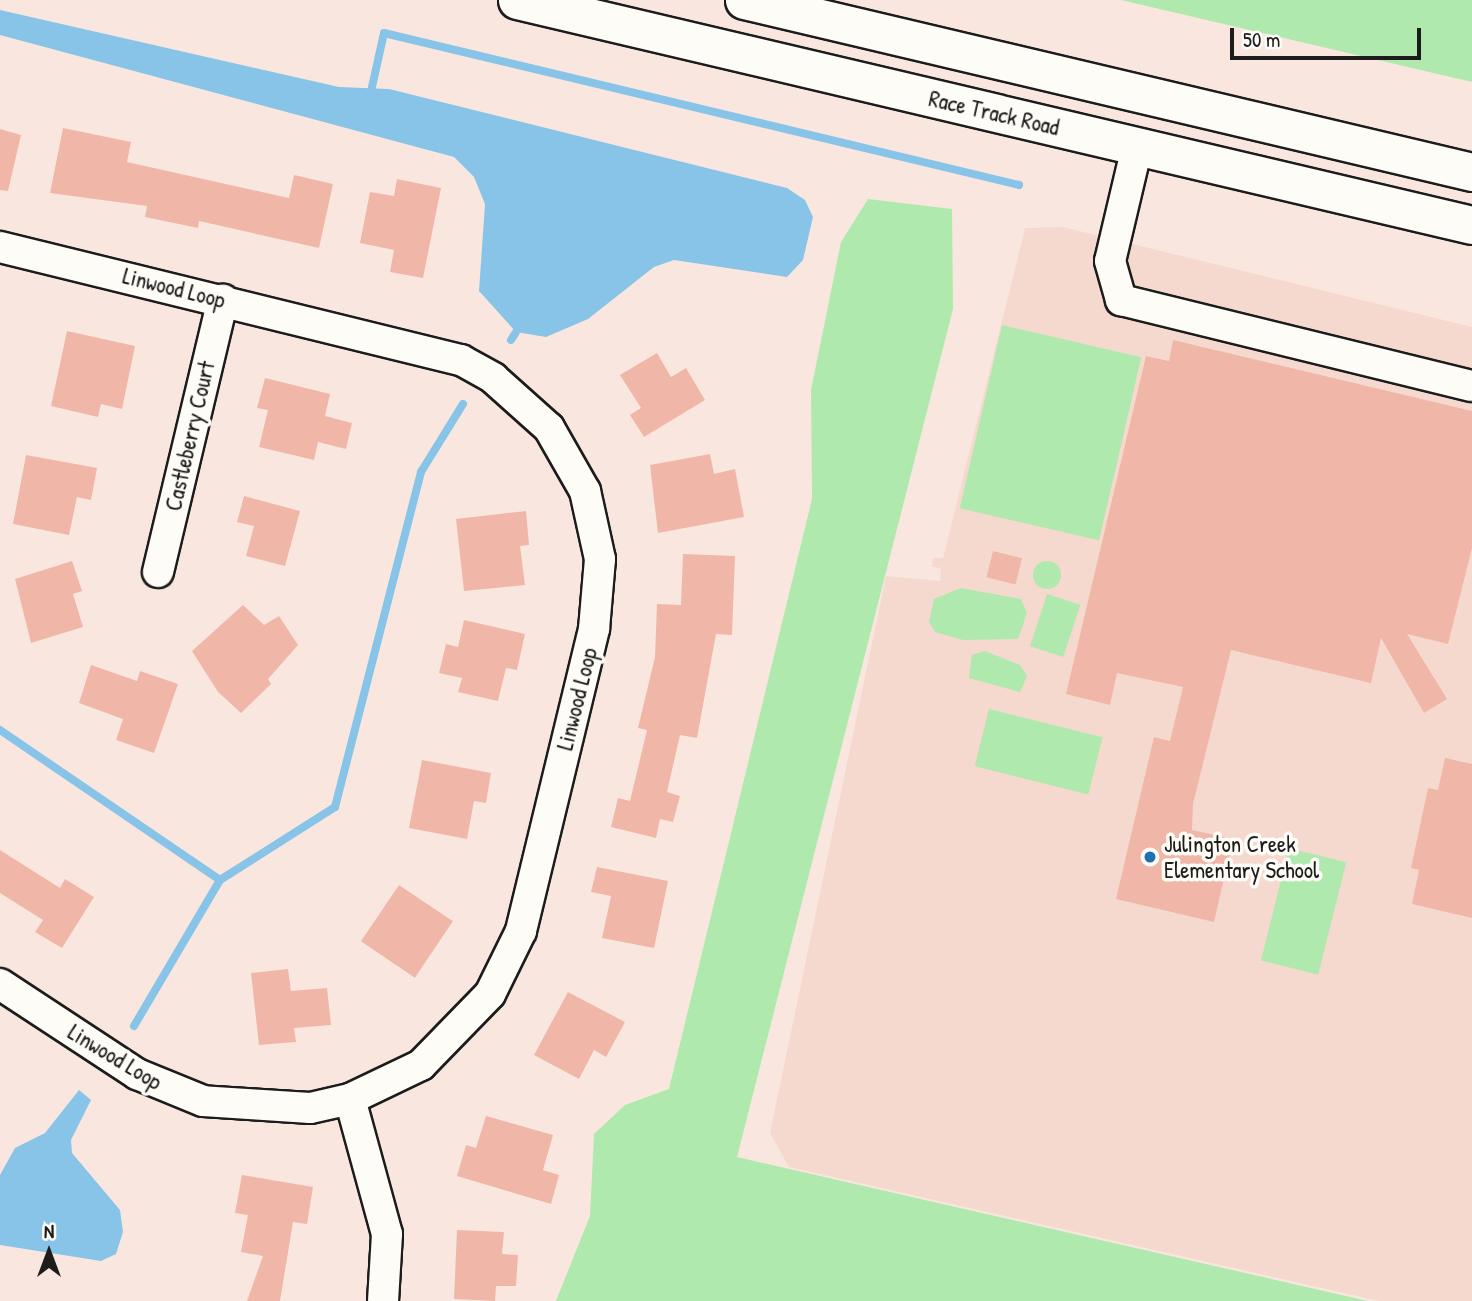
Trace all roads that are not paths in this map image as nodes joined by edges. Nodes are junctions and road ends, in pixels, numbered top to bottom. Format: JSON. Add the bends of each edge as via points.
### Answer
{"nodes":[{"id":1,"x":517,"y":0,"type":"edge"},
{"id":2,"x":744,"y":0,"type":"edge"},
{"id":3,"x":1203,"y":108,"type":"junction"},
{"id":4,"x":1136,"y":146,"type":"junction"},
{"id":5,"x":1472,"y":172,"type":"edge"},
{"id":6,"x":1472,"y":225,"type":"edge"},
{"id":7,"x":0,"y":247,"type":"edge"},
{"id":8,"x":223,"y":300,"type":"junction"},
{"id":9,"x":1472,"y":386,"type":"edge"},
{"id":10,"x":158,"y":572,"type":"dead end"},
{"id":11,"x":0,"y":984,"type":"edge"},
{"id":12,"x":350,"y":1099,"type":"junction"},
{"id":13,"x":383,"y":1301,"type":"edge"}],
"edges":[{"from":1,"to":4,"type":"main road","name":"Race Track Road"},
{"from":2,"to":3,"type":"main road"},
{"from":3,"to":4,"type":"main road"},
{"from":3,"to":5,"type":"main road"},
{"from":4,"to":6,"type":"main road","name":"Race Track Road"},
{"from":4,"to":9,"type":"street","via":[[1110,261],[1121,300]]},
{"from":7,"to":8,"type":"street","name":"Linwood Loop"},
{"from":8,"to":10,"type":"street","name":"Castleberry Court"},
{"from":8,"to":12,"type":"street","name":"Linwood Loop","via":[[426,347],[493,378],[549,428],[570,459],[595,525],[600,559],[594,629],[521,931],[506,968],[465,1025],[436,1053]]},
{"from":11,"to":12,"type":"street","name":"Linwood Loop","via":[[167,1090],[274,1110]]},
{"from":12,"to":13,"type":"street","via":[[387,1234]]}]}
